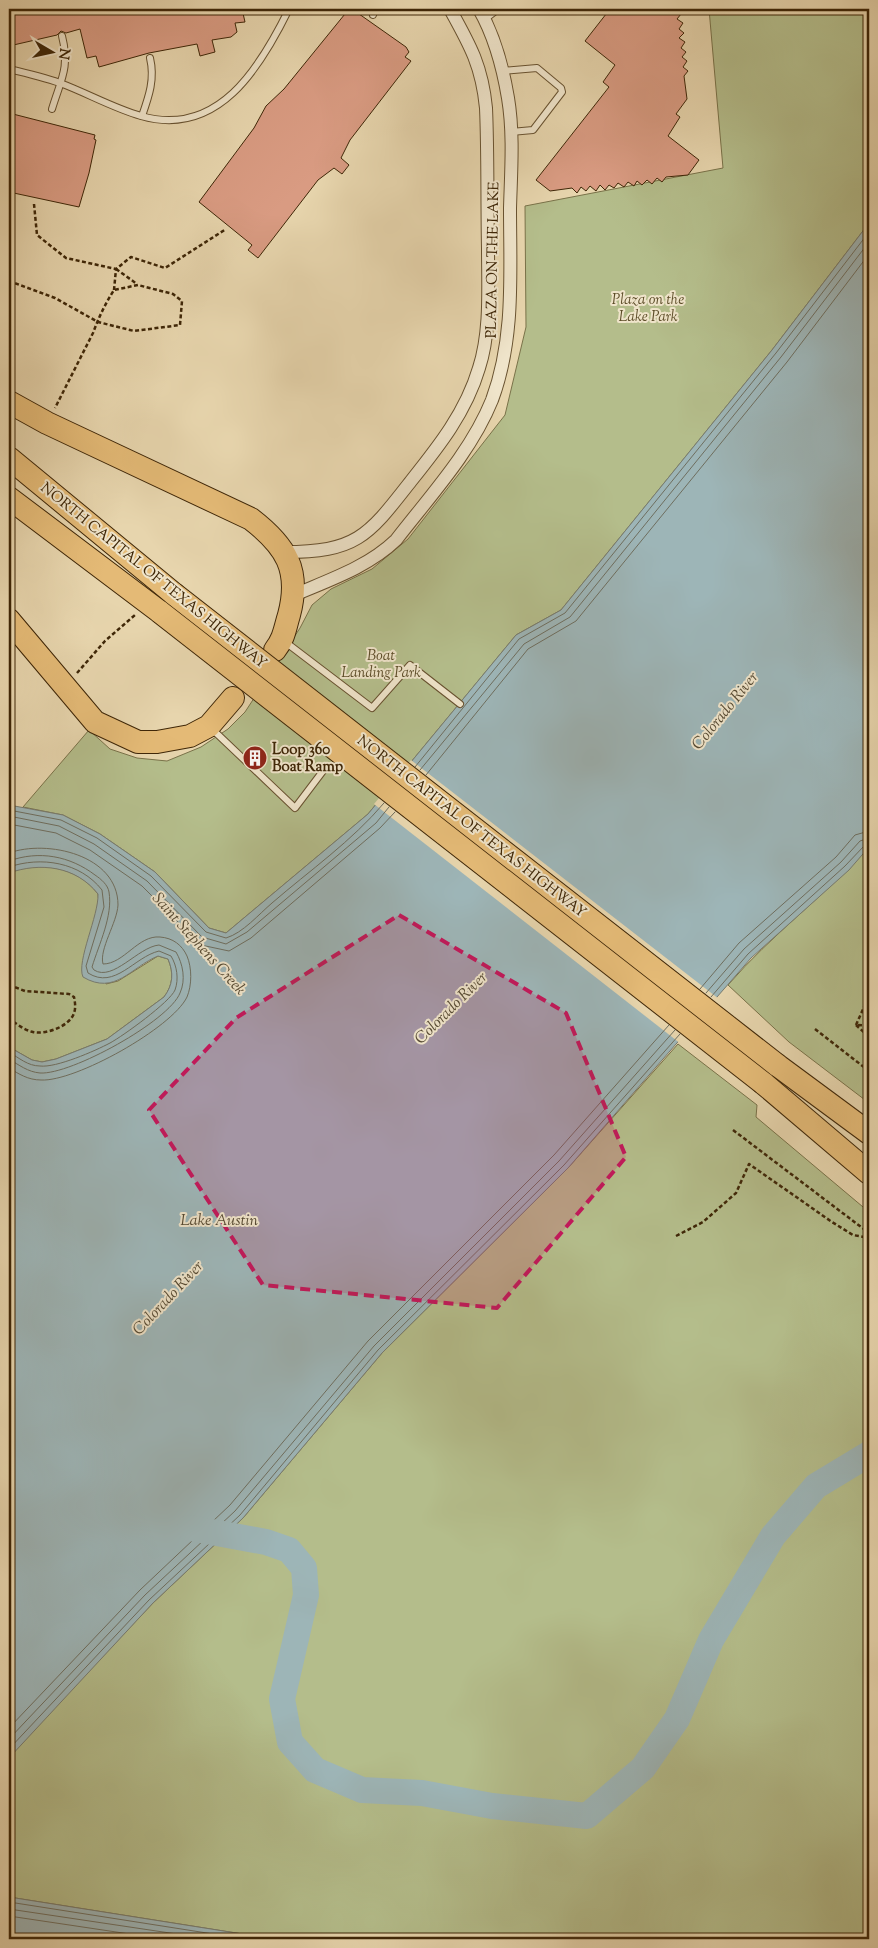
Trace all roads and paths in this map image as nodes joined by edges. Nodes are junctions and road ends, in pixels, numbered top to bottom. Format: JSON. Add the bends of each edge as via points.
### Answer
{"nodes":[{"id":1,"x":289,"y":9,"type":"edge"},
{"id":2,"x":450,"y":9,"type":"edge"},
{"id":3,"x":498,"y":9,"type":"edge"},
{"id":4,"x":482,"y":14,"type":"edge"},
{"id":5,"x":62,"y":36,"type":"dead end"},
{"id":6,"x":150,"y":58,"type":"dead end"},
{"id":7,"x":9,"y":69,"type":"edge"},
{"id":8,"x":502,"y":71,"type":"junction"},
{"id":9,"x":60,"y":83,"type":"junction"},
{"id":10,"x":52,"y":109,"type":"dead end"},
{"id":11,"x":142,"y":116,"type":"junction"},
{"id":12,"x":511,"y":132,"type":"junction"},
{"id":13,"x":487,"y":134,"type":"junction"},
{"id":14,"x":34,"y":204,"type":"dead end"},
{"id":15,"x":226,"y":229,"type":"dead end"},
{"id":16,"x":116,"y":269,"type":"junction"},
{"id":17,"x":9,"y":281,"type":"edge"},
{"id":18,"x":138,"y":285,"type":"junction"},
{"id":19,"x":114,"y":290,"type":"junction"},
{"id":20,"x":98,"y":322,"type":"junction"},
{"id":21,"x":9,"y":402,"type":"edge"},
{"id":22,"x":47,"y":423,"type":"junction"},
{"id":23,"x":9,"y":458,"type":"edge"},
{"id":24,"x":9,"y":498,"type":"edge"},
{"id":25,"x":284,"y":552,"type":"junction"},
{"id":26,"x":294,"y":595,"type":"junction"},
{"id":27,"x":156,"y":609,"type":"junction"},
{"id":28,"x":9,"y":620,"type":"edge"},
{"id":29,"x":279,"y":645,"type":"joint"},
{"id":30,"x":64,"y":688,"type":"junction"},
{"id":31,"x":233,"y":698,"type":"dead end"},
{"id":32,"x":460,"y":704,"type":"dead end"},
{"id":33,"x":209,"y":726,"type":"junction"},
{"id":34,"x":326,"y":767,"type":"dead end"},
{"id":35,"x":9,"y":985,"type":"edge"},
{"id":36,"x":869,"y":1002,"type":"edge"},
{"id":37,"x":9,"y":1018,"type":"edge"},
{"id":38,"x":856,"y":1025,"type":"junction"},
{"id":39,"x":869,"y":1026,"type":"edge"},
{"id":40,"x":815,"y":1029,"type":"dead end"},
{"id":41,"x":869,"y":1037,"type":"edge"},
{"id":42,"x":869,"y":1072,"type":"edge"},
{"id":43,"x":733,"y":1130,"type":"dead end"},
{"id":44,"x":869,"y":1133,"type":"edge"},
{"id":45,"x":869,"y":1173,"type":"edge"},
{"id":46,"x":869,"y":1233,"type":"edge"},
{"id":47,"x":676,"y":1236,"type":"dead end"},
{"id":48,"x":869,"y":1238,"type":"edge"}],
"edges":[{"from":1,"to":11,"type":"lane","via":[[262,56],[235,93],[221,104],[204,114],[184,118]]},
{"from":2,"to":13,"type":"street","name":"PLAZA ON THE LAKE","via":[[469,43],[483,79]]},
{"from":3,"to":4,"type":"lane"},
{"from":4,"to":8,"type":"street","name":"PLAZA ON THE LAKE"},
{"from":5,"to":9,"type":"lane","via":[[67,55]]},
{"from":6,"to":11,"type":"lane","via":[[153,72],[151,90]]},
{"from":7,"to":9,"type":"lane"},
{"from":8,"to":12,"type":"street","name":"PLAZA ON THE LAKE"},
{"from":8,"to":12,"type":"lane","via":[[537,68],[562,92],[534,130]]},
{"from":9,"to":10,"type":"lane"},
{"from":9,"to":11,"type":"lane"},
{"from":12,"to":13,"type":"street"},
{"from":12,"to":26,"type":"street","name":"PLAZA ON THE LAKE","via":[[509,330],[499,378],[483,419],[474,437],[396,540],[367,563]]},
{"from":13,"to":25,"type":"street","name":"PLAZA ON THE LAKE","via":[[488,290],[485,336],[480,368],[464,405],[446,438],[390,508],[362,537],[334,548]]},
{"from":14,"to":16,"type":"path","via":[[37,235],[66,258]]},
{"from":15,"to":16,"type":"path","via":[[165,268],[131,257]]},
{"from":16,"to":18,"type":"path"},
{"from":16,"to":19,"type":"path"},
{"from":17,"to":20,"type":"path","via":[[55,298]]},
{"from":18,"to":19,"type":"path"},
{"from":18,"to":20,"type":"path","via":[[172,294],[182,301],[180,325],[134,331]]},
{"from":19,"to":20,"type":"path"},
{"from":20,"to":22,"type":"path"},
{"from":21,"to":22,"type":"highway"},
{"from":22,"to":25,"type":"highway","via":[[251,519]]},
{"from":23,"to":44,"type":"highway","name":"NORTH CAPITAL OF TEXAS HIGHWAY","bridge":true,"via":[[174,594],[777,1065]]},
{"from":24,"to":27,"type":"highway","name":"NORTH CAPITAL OF TEXAS HIGHWAY"},
{"from":25,"to":26,"type":"highway","via":[[292,572]]},
{"from":26,"to":29,"type":"highway"},
{"from":27,"to":30,"type":"path","via":[[132,617],[105,641]]},
{"from":27,"to":45,"type":"highway","name":"NORTH CAPITAL OF TEXAS HIGHWAY","bridge":true,"via":[[763,1083]]},
{"from":28,"to":30,"type":"highway"},
{"from":29,"to":32,"type":"lane","via":[[372,708],[410,665]]},
{"from":30,"to":33,"type":"highway","via":[[95,722],[138,742],[190,736]]},
{"from":31,"to":33,"type":"highway"},
{"from":33,"to":34,"type":"lane","via":[[295,808]]},
{"from":35,"to":37,"type":"path","via":[[25,991],[69,994],[74,997],[75,1004],[74,1015],[68,1022],[44,1033],[33,1032]]},
{"from":36,"to":38,"type":"path"},
{"from":38,"to":39,"type":"path"},
{"from":38,"to":41,"type":"path"},
{"from":40,"to":42,"type":"path"},
{"from":43,"to":46,"type":"path"},
{"from":47,"to":48,"type":"path","via":[[703,1222],[736,1193],[749,1164],[832,1222],[853,1234]]}]}
